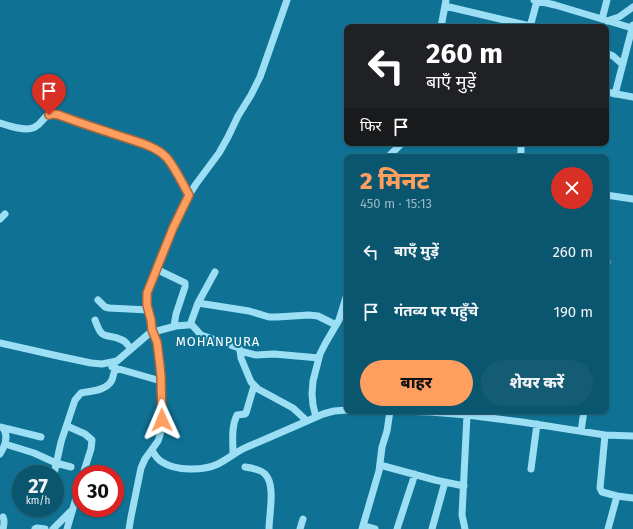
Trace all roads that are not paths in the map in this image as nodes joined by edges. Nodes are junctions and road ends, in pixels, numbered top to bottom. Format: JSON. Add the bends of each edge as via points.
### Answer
{"nodes":[{"id":1,"x":286,"y":0,"type":"edge"},
{"id":2,"x":536,"y":0,"type":"edge"},
{"id":3,"x":607,"y":0,"type":"edge"},
{"id":4,"x":445,"y":3,"type":"edge"},
{"id":5,"x":633,"y":7,"type":"edge"},
{"id":6,"x":605,"y":20,"type":"junction"},
{"id":7,"x":442,"y":24,"type":"edge"},
{"id":8,"x":519,"y":24,"type":"edge"},
{"id":9,"x":531,"y":24,"type":"edge"},
{"id":10,"x":633,"y":27,"type":"edge"},
{"id":11,"x":609,"y":54,"type":"edge"},
{"id":12,"x":622,"y":64,"type":"junction"},
{"id":13,"x":609,"y":93,"type":"edge"},
{"id":14,"x":615,"y":94,"type":"junction"},
{"id":15,"x":633,"y":97,"type":"edge"},
{"id":16,"x":0,"y":123,"type":"edge"},
{"id":17,"x":399,"y":146,"type":"edge"},
{"id":18,"x":391,"y":154,"type":"edge"},
{"id":19,"x":189,"y":195,"type":"junction"},
{"id":20,"x":609,"y":195,"type":"edge"},
{"id":21,"x":633,"y":199,"type":"edge"},
{"id":22,"x":156,"y":269,"type":"junction"},
{"id":23,"x":215,"y":272,"type":"dead end"},
{"id":24,"x":98,"y":300,"type":"dead end"},
{"id":25,"x":198,"y":303,"type":"junction"},
{"id":26,"x":344,"y":303,"type":"edge"},
{"id":27,"x":148,"y":310,"type":"junction"},
{"id":28,"x":344,"y":313,"type":"edge"},
{"id":29,"x":95,"y":320,"type":"dead end"},
{"id":30,"x":338,"y":322,"type":"junction"},
{"id":31,"x":190,"y":325,"type":"junction"},
{"id":32,"x":174,"y":326,"type":"junction"},
{"id":33,"x":153,"y":331,"type":"junction"},
{"id":34,"x":0,"y":342,"type":"edge"},
{"id":35,"x":131,"y":349,"type":"junction"},
{"id":36,"x":240,"y":351,"type":"junction"},
{"id":37,"x":319,"y":358,"type":"junction"},
{"id":38,"x":102,"y":364,"type":"junction"},
{"id":39,"x":116,"y":368,"type":"junction"},
{"id":40,"x":161,"y":381,"type":"junction"},
{"id":41,"x":254,"y":386,"type":"junction"},
{"id":42,"x":344,"y":410,"type":"edge"},
{"id":43,"x":389,"y":414,"type":"edge"},
{"id":44,"x":462,"y":414,"type":"edge"},
{"id":45,"x":584,"y":414,"type":"edge"},
{"id":46,"x":467,"y":415,"type":"junction"},
{"id":47,"x":316,"y":418,"type":"junction"},
{"id":48,"x":307,"y":421,"type":"junction"},
{"id":49,"x":536,"y":424,"type":"junction"},
{"id":50,"x":67,"y":426,"type":"junction"},
{"id":51,"x":2,"y":427,"type":"edge"},
{"id":52,"x":581,"y":431,"type":"junction"},
{"id":53,"x":605,"y":435,"type":"junction"},
{"id":54,"x":633,"y":436,"type":"edge"},
{"id":55,"x":41,"y":437,"type":"dead end"},
{"id":56,"x":5,"y":444,"type":"junction"},
{"id":57,"x":152,"y":450,"type":"junction"},
{"id":58,"x":0,"y":454,"type":"edge"},
{"id":59,"x":234,"y":454,"type":"junction"},
{"id":60,"x":56,"y":463,"type":"junction"},
{"id":61,"x":86,"y":465,"type":"edge"},
{"id":62,"x":380,"y":465,"type":"junction"},
{"id":63,"x":71,"y":467,"type":"dead end"},
{"id":64,"x":245,"y":467,"type":"dead end"},
{"id":65,"x":531,"y":469,"type":"dead end"},
{"id":66,"x":415,"y":474,"type":"junction"},
{"id":67,"x":445,"y":482,"type":"junction"},
{"id":68,"x":464,"y":486,"type":"junction"},
{"id":69,"x":616,"y":496,"type":"junction"},
{"id":70,"x":633,"y":498,"type":"edge"},
{"id":71,"x":72,"y":511,"type":"edge"},
{"id":72,"x":72,"y":513,"type":"edge"},
{"id":73,"x":3,"y":517,"type":"dead end"},
{"id":74,"x":303,"y":519,"type":"dead end"},
{"id":75,"x":363,"y":527,"type":"edge"},
{"id":76,"x":3,"y":529,"type":"edge"},
{"id":77,"x":35,"y":529,"type":"edge"},
{"id":78,"x":45,"y":529,"type":"edge"},
{"id":79,"x":53,"y":529,"type":"edge"},
{"id":80,"x":67,"y":529,"type":"edge"},
{"id":81,"x":129,"y":529,"type":"edge"},
{"id":82,"x":269,"y":529,"type":"edge"},
{"id":83,"x":300,"y":529,"type":"edge"},
{"id":84,"x":375,"y":529,"type":"edge"},
{"id":85,"x":397,"y":529,"type":"edge"},
{"id":86,"x":432,"y":529,"type":"edge"},
{"id":87,"x":465,"y":529,"type":"edge"},
{"id":88,"x":608,"y":529,"type":"edge"}],
"edges":[{"from":1,"to":19,"type":"street","via":[[260,77],[219,153]]},
{"from":2,"to":6,"type":"street"},
{"from":2,"to":9,"type":"street"},
{"from":3,"to":6,"type":"street"},
{"from":4,"to":7,"type":"street"},
{"from":4,"to":8,"type":"street"},
{"from":5,"to":6,"type":"street","via":[[619,17]]},
{"from":6,"to":10,"type":"street"},
{"from":10,"to":12,"type":"street"},
{"from":11,"to":12,"type":"street"},
{"from":12,"to":14,"type":"street"},
{"from":13,"to":14,"type":"street"},
{"from":14,"to":15,"type":"street"},
{"from":16,"to":19,"type":"street","via":[[22,129],[32,128],[46,116],[53,114],[142,143],[167,157]]},
{"from":17,"to":18,"type":"street"},
{"from":19,"to":22,"type":"street"},
{"from":20,"to":21,"type":"street"},
{"from":22,"to":27,"type":"street","via":[[147,293]]},
{"from":22,"to":32,"type":"street","via":[[185,283]]},
{"from":23,"to":25,"type":"street"},
{"from":24,"to":27,"type":"street","via":[[109,308]]},
{"from":25,"to":30,"type":"street","via":[[249,311],[269,317],[309,315]]},
{"from":25,"to":31,"type":"street"},
{"from":26,"to":30,"type":"street"},
{"from":27,"to":33,"type":"street"},
{"from":28,"to":30,"type":"street"},
{"from":29,"to":35,"type":"street","via":[[98,330],[103,335],[123,340]]},
{"from":30,"to":37,"type":"street"},
{"from":31,"to":32,"type":"street"},
{"from":31,"to":36,"type":"street","via":[[202,335],[239,348]]},
{"from":32,"to":33,"type":"street"},
{"from":33,"to":35,"type":"street"},
{"from":33,"to":40,"type":"street","via":[[157,342]]},
{"from":34,"to":38,"type":"street"},
{"from":35,"to":38,"type":"street","via":[[117,361]]},
{"from":36,"to":37,"type":"street","via":[[256,355]]},
{"from":36,"to":41,"type":"street"},
{"from":37,"to":47,"type":"street","via":[[312,394]]},
{"from":38,"to":39,"type":"street"},
{"from":39,"to":40,"type":"street"},
{"from":39,"to":50,"type":"street","via":[[107,387],[81,393],[75,400]]},
{"from":40,"to":57,"type":"street","via":[[162,420],[158,442]]},
{"from":41,"to":48,"type":"street","via":[[292,408]]},
{"from":41,"to":59,"type":"street","via":[[246,413],[237,415],[233,425]]},
{"from":42,"to":47,"type":"street"},
{"from":43,"to":62,"type":"street"},
{"from":44,"to":46,"type":"street"},
{"from":45,"to":52,"type":"street"},
{"from":46,"to":49,"type":"street"},
{"from":46,"to":68,"type":"street"},
{"from":47,"to":48,"type":"street"},
{"from":48,"to":59,"type":"street"},
{"from":49,"to":52,"type":"street"},
{"from":49,"to":65,"type":"street"},
{"from":50,"to":60,"type":"street"},
{"from":50,"to":61,"type":"street","via":[[92,440]]},
{"from":51,"to":55,"type":"street"},
{"from":51,"to":56,"type":"street","via":[[6,431]]},
{"from":52,"to":53,"type":"street"},
{"from":53,"to":54,"type":"street"},
{"from":53,"to":69,"type":"street","via":[[600,488],[602,492]]},
{"from":56,"to":58,"type":"street"},
{"from":56,"to":60,"type":"street"},
{"from":57,"to":59,"type":"street","via":[[160,461],[168,465],[192,469],[218,464]]},
{"from":57,"to":81,"type":"street","via":[[141,468]]},
{"from":60,"to":63,"type":"street"},
{"from":62,"to":66,"type":"street"},
{"from":62,"to":75,"type":"street"},
{"from":64,"to":82,"type":"street","via":[[258,470],[270,481]]},
{"from":66,"to":67,"type":"street"},
{"from":66,"to":85,"type":"street"},
{"from":67,"to":68,"type":"street"},
{"from":67,"to":86,"type":"street"},
{"from":68,"to":87,"type":"street","via":[[462,515]]},
{"from":69,"to":70,"type":"street"},
{"from":69,"to":88,"type":"street"},
{"from":71,"to":79,"type":"street"},
{"from":72,"to":80,"type":"street"},
{"from":73,"to":76,"type":"street"},
{"from":74,"to":83,"type":"street"},
{"from":75,"to":84,"type":"street"},
{"from":77,"to":78,"type":"street"}]}
